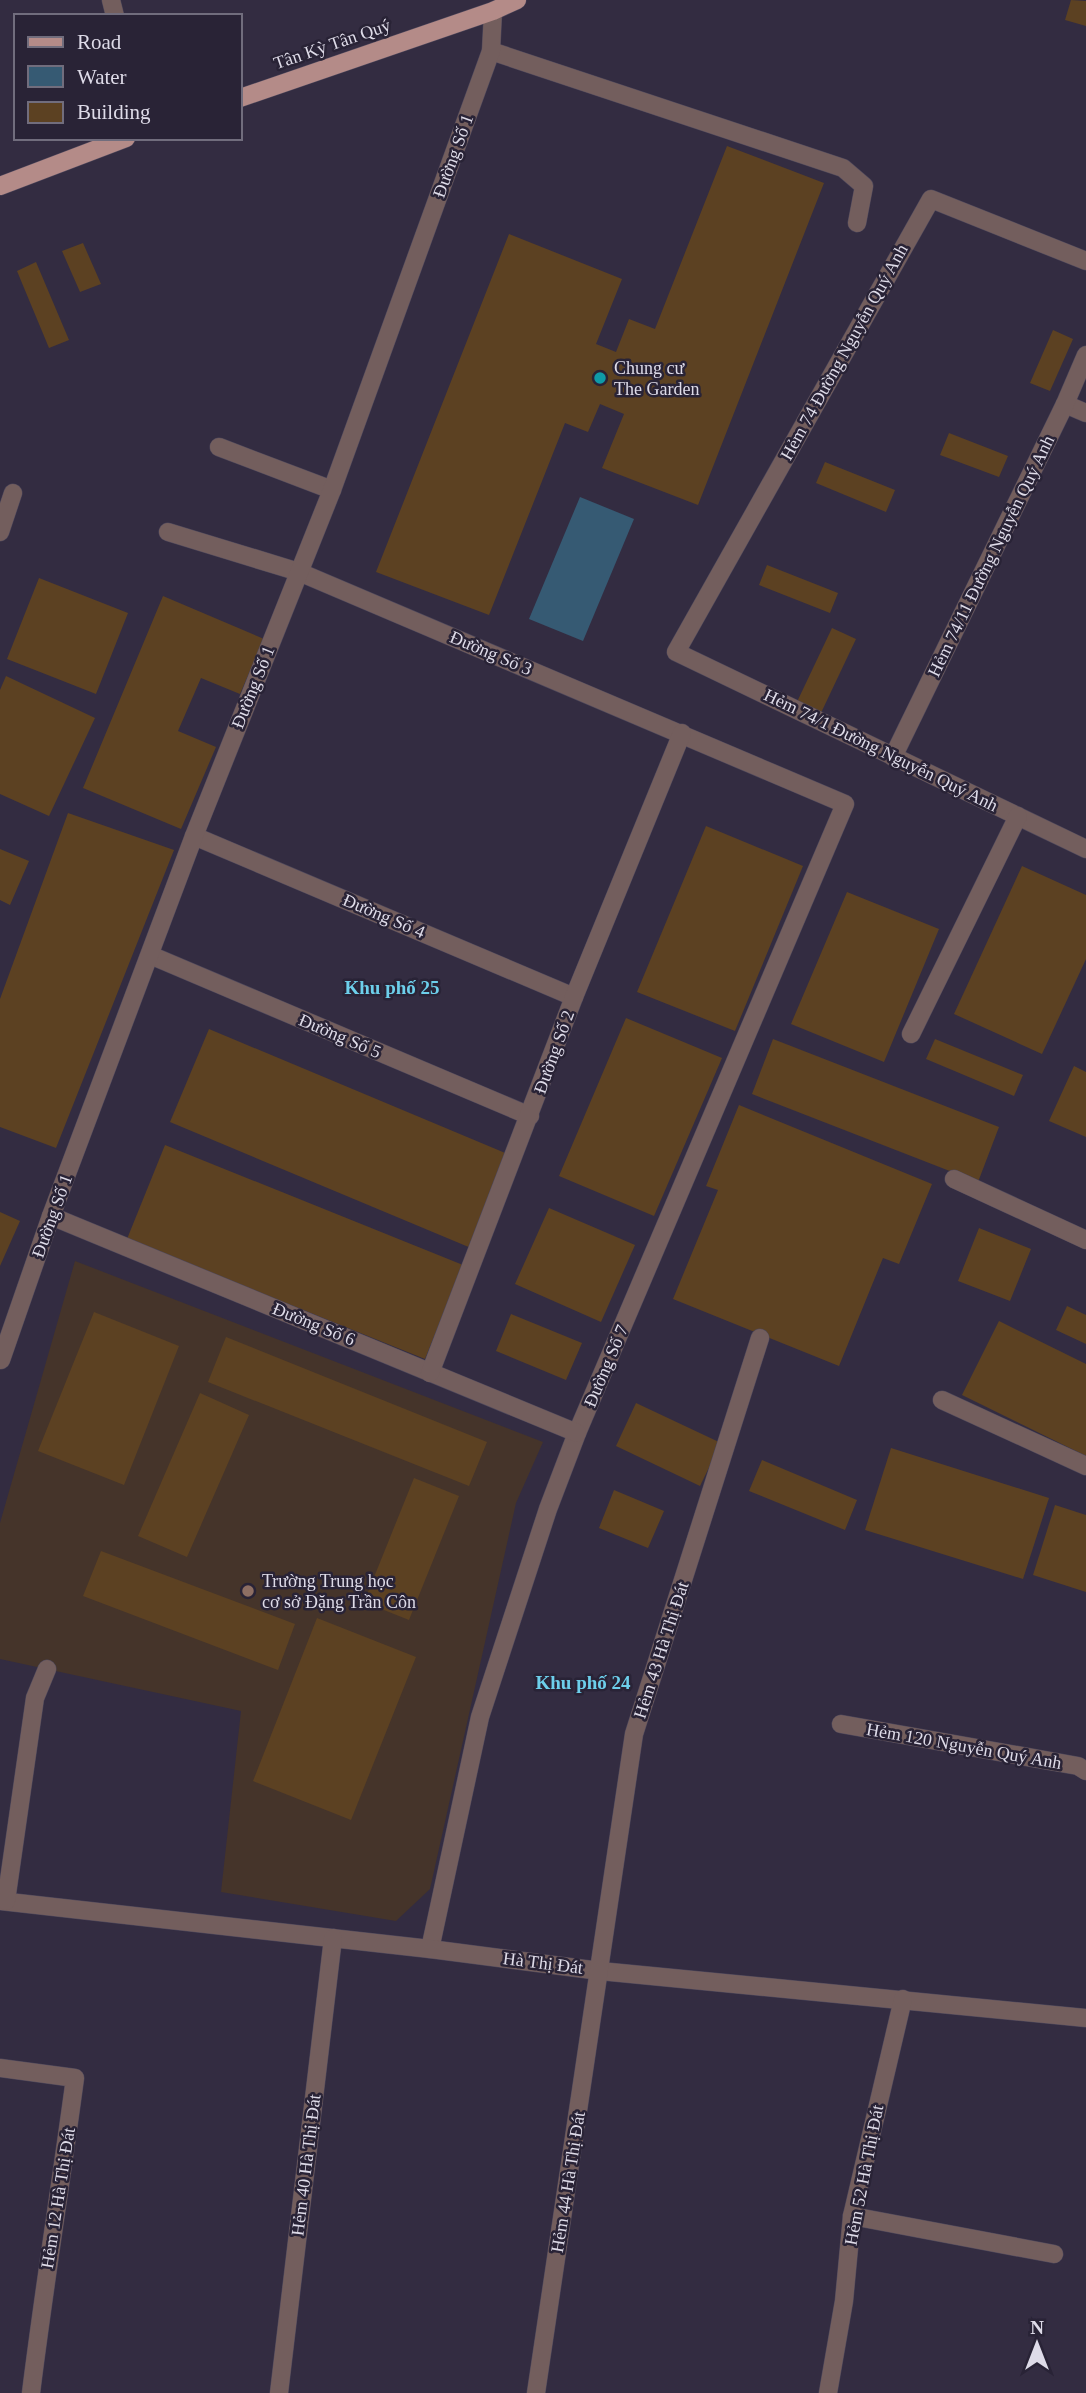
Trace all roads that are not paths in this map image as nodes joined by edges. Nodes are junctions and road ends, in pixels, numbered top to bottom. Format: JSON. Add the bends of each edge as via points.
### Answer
{"nodes":[{"id":1,"x":517,"y":0,"type":"edge"},
{"id":2,"x":492,"y":11,"type":"junction"},
{"id":3,"x":491,"y":51,"type":"junction"},
{"id":4,"x":242,"y":97,"type":"edge"},
{"id":5,"x":121,"y":140,"type":"edge"},
{"id":6,"x":0,"y":186,"type":"edge"},
{"id":7,"x":857,"y":223,"type":"dead end"},
{"id":8,"x":1086,"y":261,"type":"edge"},
{"id":9,"x":1086,"y":355,"type":"edge"},
{"id":10,"x":1065,"y":404,"type":"junction"},
{"id":11,"x":1086,"y":413,"type":"edge"},
{"id":12,"x":219,"y":447,"type":"dead end"},
{"id":13,"x":332,"y":490,"type":"junction"},
{"id":14,"x":7,"y":495,"type":"edge"},
{"id":15,"x":0,"y":532,"type":"edge"},
{"id":16,"x":168,"y":532,"type":"dead end"},
{"id":17,"x":299,"y":572,"type":"junction"},
{"id":18,"x":676,"y":652,"type":"joint"},
{"id":19,"x":682,"y":733,"type":"junction"},
{"id":20,"x":893,"y":757,"type":"junction"},
{"id":21,"x":845,"y":804,"type":"joint"},
{"id":22,"x":1018,"y":816,"type":"junction"},
{"id":23,"x":194,"y":836,"type":"junction"},
{"id":24,"x":1086,"y":849,"type":"edge"},
{"id":25,"x":150,"y":955,"type":"junction"},
{"id":26,"x":574,"y":997,"type":"junction"},
{"id":27,"x":911,"y":1034,"type":"dead end"},
{"id":28,"x":530,"y":1116,"type":"junction"},
{"id":29,"x":954,"y":1179,"type":"dead end"},
{"id":30,"x":51,"y":1216,"type":"junction"},
{"id":31,"x":1086,"y":1240,"type":"edge"},
{"id":32,"x":760,"y":1338,"type":"dead end"},
{"id":33,"x":1,"y":1360,"type":"edge"},
{"id":34,"x":430,"y":1373,"type":"junction"},
{"id":35,"x":942,"y":1400,"type":"dead end"},
{"id":36,"x":577,"y":1433,"type":"junction"},
{"id":37,"x":1086,"y":1465,"type":"edge"},
{"id":38,"x":47,"y":1669,"type":"dead end"},
{"id":39,"x":842,"y":1724,"type":"dead end"},
{"id":40,"x":1086,"y":1771,"type":"edge"},
{"id":41,"x":3,"y":1901,"type":"edge"},
{"id":42,"x":333,"y":1938,"type":"junction"},
{"id":43,"x":430,"y":1949,"type":"junction"},
{"id":44,"x":600,"y":1971,"type":"junction"},
{"id":45,"x":903,"y":1999,"type":"junction"},
{"id":46,"x":1086,"y":2018,"type":"edge"},
{"id":47,"x":0,"y":2068,"type":"edge"},
{"id":48,"x":852,"y":2216,"type":"junction"},
{"id":49,"x":1054,"y":2254,"type":"dead end"},
{"id":50,"x":31,"y":2393,"type":"edge"},
{"id":51,"x":279,"y":2393,"type":"edge"},
{"id":52,"x":536,"y":2393,"type":"edge"},
{"id":53,"x":828,"y":2393,"type":"edge"}],
"edges":[{"from":1,"to":2,"type":"main road","name":"Tân Kỳ Tân Quý"},
{"from":2,"to":3,"type":"street","name":"Đường Số 1"},
{"from":2,"to":4,"type":"main road","name":"Tân Kỳ Tân Quý"},
{"from":3,"to":7,"type":"street","via":[[843,168],[864,186]]},
{"from":3,"to":13,"type":"street","name":"Đường Số 1"},
{"from":5,"to":6,"type":"main road"},
{"from":8,"to":18,"type":"street","name":"Hẻm 74 Đường Nguyễn Quý Anh","via":[[931,199]]},
{"from":9,"to":10,"type":"street","name":"Hẻm 74/11 Đường Nguyễn Quý Anh"},
{"from":10,"to":11,"type":"street"},
{"from":10,"to":20,"type":"street","name":"Hẻm 74/11 Đường Nguyễn Quý Anh"},
{"from":12,"to":13,"type":"street"},
{"from":13,"to":17,"type":"street","name":"Đường Số 1"},
{"from":14,"to":15,"type":"street"},
{"from":16,"to":17,"type":"street","name":"Đường Số 3"},
{"from":17,"to":19,"type":"street","name":"Đường Số 3"},
{"from":17,"to":23,"type":"street","name":"Đường Số 1"},
{"from":18,"to":20,"type":"street","name":"Hẻm 74/1 Đường Nguyễn Quý Anh"},
{"from":19,"to":21,"type":"street","name":"Đường Số 3"},
{"from":19,"to":26,"type":"street","name":"Đường Số 2"},
{"from":20,"to":22,"type":"street","name":"Hẻm 74/1 Đường Nguyễn Quý Anh"},
{"from":21,"to":36,"type":"street","name":"Đường Số 7"},
{"from":22,"to":24,"type":"street","name":"Hẻm 74/1 Đường Nguyễn Quý Anh"},
{"from":22,"to":27,"type":"street"},
{"from":23,"to":25,"type":"street","name":"Đường Số 1"},
{"from":23,"to":26,"type":"street","name":"Đường Số 4"},
{"from":25,"to":28,"type":"street","name":"Đường Số 5"},
{"from":25,"to":30,"type":"street","name":"Đường Số 1"},
{"from":26,"to":28,"type":"street","name":"Đường Số 2"},
{"from":28,"to":34,"type":"street","name":"Đường Số 2"},
{"from":29,"to":31,"type":"street"},
{"from":30,"to":33,"type":"street","name":"Đường Số 1"},
{"from":30,"to":34,"type":"street","name":"Đường Số 6"},
{"from":32,"to":44,"type":"street","name":"Hẻm 43 Hà Thị Đát","via":[[634,1734]]},
{"from":34,"to":36,"type":"street","name":"Đường Số 6"},
{"from":35,"to":37,"type":"street"},
{"from":36,"to":43,"type":"street","name":"Đường Số 7","via":[[480,1717]]},
{"from":38,"to":41,"type":"street","via":[[35,1698]]},
{"from":39,"to":40,"type":"street","name":"Hẻm 120 Nguyễn Quý Anh"},
{"from":41,"to":42,"type":"street","name":"Hà Thị Đát"},
{"from":42,"to":43,"type":"street","name":"Hà Thị Đát"},
{"from":42,"to":51,"type":"street","name":"Hẻm 40 Hà Thị Đát"},
{"from":43,"to":44,"type":"street","name":"Hà Thị Đát"},
{"from":44,"to":45,"type":"street","name":"Hà Thị Đát"},
{"from":44,"to":52,"type":"street","name":"Hẻm 44 Hà Thị Đát"},
{"from":45,"to":46,"type":"street","name":"Hà Thị Đát"},
{"from":45,"to":48,"type":"street","name":"Hẻm 52 Hà Thị Đát"},
{"from":47,"to":50,"type":"street","name":"Hẻm 12 Hà Thị Đát","via":[[75,2078]]},
{"from":48,"to":49,"type":"street"},
{"from":48,"to":53,"type":"street","name":"Hẻm 52 Hà Thị Đát"}]}
